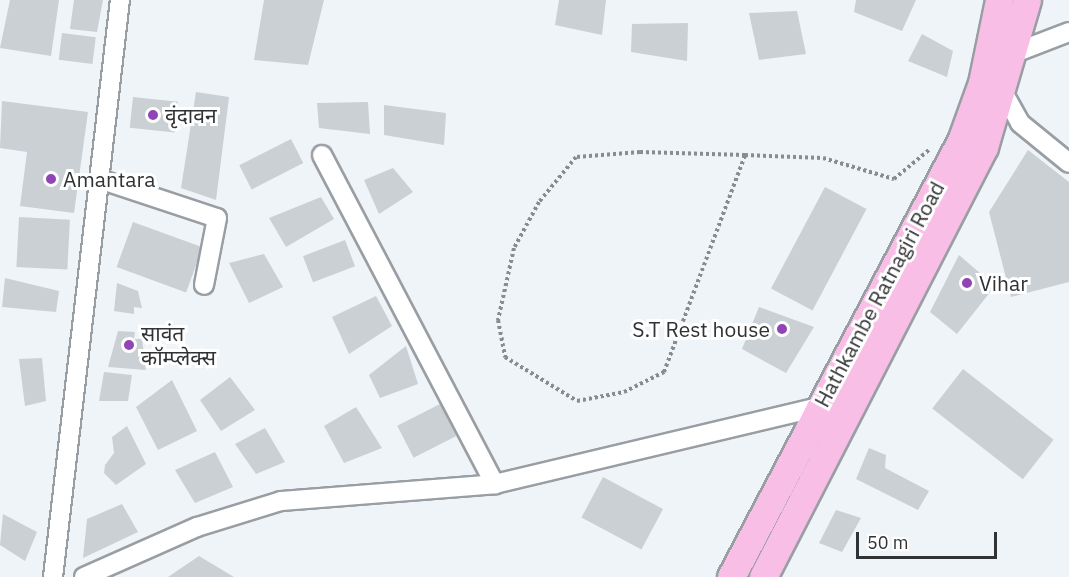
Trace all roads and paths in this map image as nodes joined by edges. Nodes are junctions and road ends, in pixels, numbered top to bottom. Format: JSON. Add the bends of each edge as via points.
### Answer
{"nodes":[{"id":1,"x":120,"y":0,"type":"edge"},
{"id":2,"x":999,"y":0,"type":"edge"},
{"id":3,"x":1026,"y":0,"type":"edge"},
{"id":4,"x":1069,"y":32,"type":"edge"},
{"id":5,"x":1016,"y":51,"type":"junction"},
{"id":6,"x":991,"y":80,"type":"junction"},
{"id":7,"x":936,"y":144,"type":"dead end"},
{"id":8,"x":322,"y":155,"type":"dead end"},
{"id":9,"x":745,"y":156,"type":"junction"},
{"id":10,"x":1069,"y":163,"type":"edge"},
{"id":11,"x":99,"y":179,"type":"junction"},
{"id":12,"x":204,"y":285,"type":"dead end"},
{"id":13,"x":822,"y":402,"type":"junction"},
{"id":14,"x":848,"y":414,"type":"junction"},
{"id":15,"x":495,"y":484,"type":"junction"},
{"id":16,"x":53,"y":577,"type":"edge"},
{"id":17,"x":84,"y":577,"type":"edge"},
{"id":18,"x":730,"y":577,"type":"edge"},
{"id":19,"x":763,"y":577,"type":"edge"}],
"edges":[{"from":1,"to":11,"type":"street"},
{"from":2,"to":6,"type":"main road","name":"Hathkambe Ratnagiri Road"},
{"from":3,"to":5,"type":"main road"},
{"from":4,"to":5,"type":"street"},
{"from":5,"to":6,"type":"main road"},
{"from":6,"to":10,"type":"street","via":[[1020,123]]},
{"from":6,"to":13,"type":"main road","name":"Hathkambe Ratnagiri Road"},
{"from":6,"to":14,"type":"main road","via":[[984,147]]},
{"from":7,"to":9,"type":"path","via":[[894,179],[823,158]]},
{"from":8,"to":15,"type":"street"},
{"from":9,"to":9,"type":"path","via":[[664,372],[624,392],[577,401],[505,357],[498,320],[514,248],[539,202],[576,157],[640,152]]},
{"from":11,"to":12,"type":"street","via":[[217,218]]},
{"from":11,"to":16,"type":"street"},
{"from":13,"to":14,"type":"street"},
{"from":13,"to":15,"type":"street"},
{"from":13,"to":18,"type":"main road","name":"Hathkambe Ratnagiri Road"},
{"from":14,"to":19,"type":"main road"},
{"from":15,"to":17,"type":"street","via":[[281,501],[197,527]]}]}
